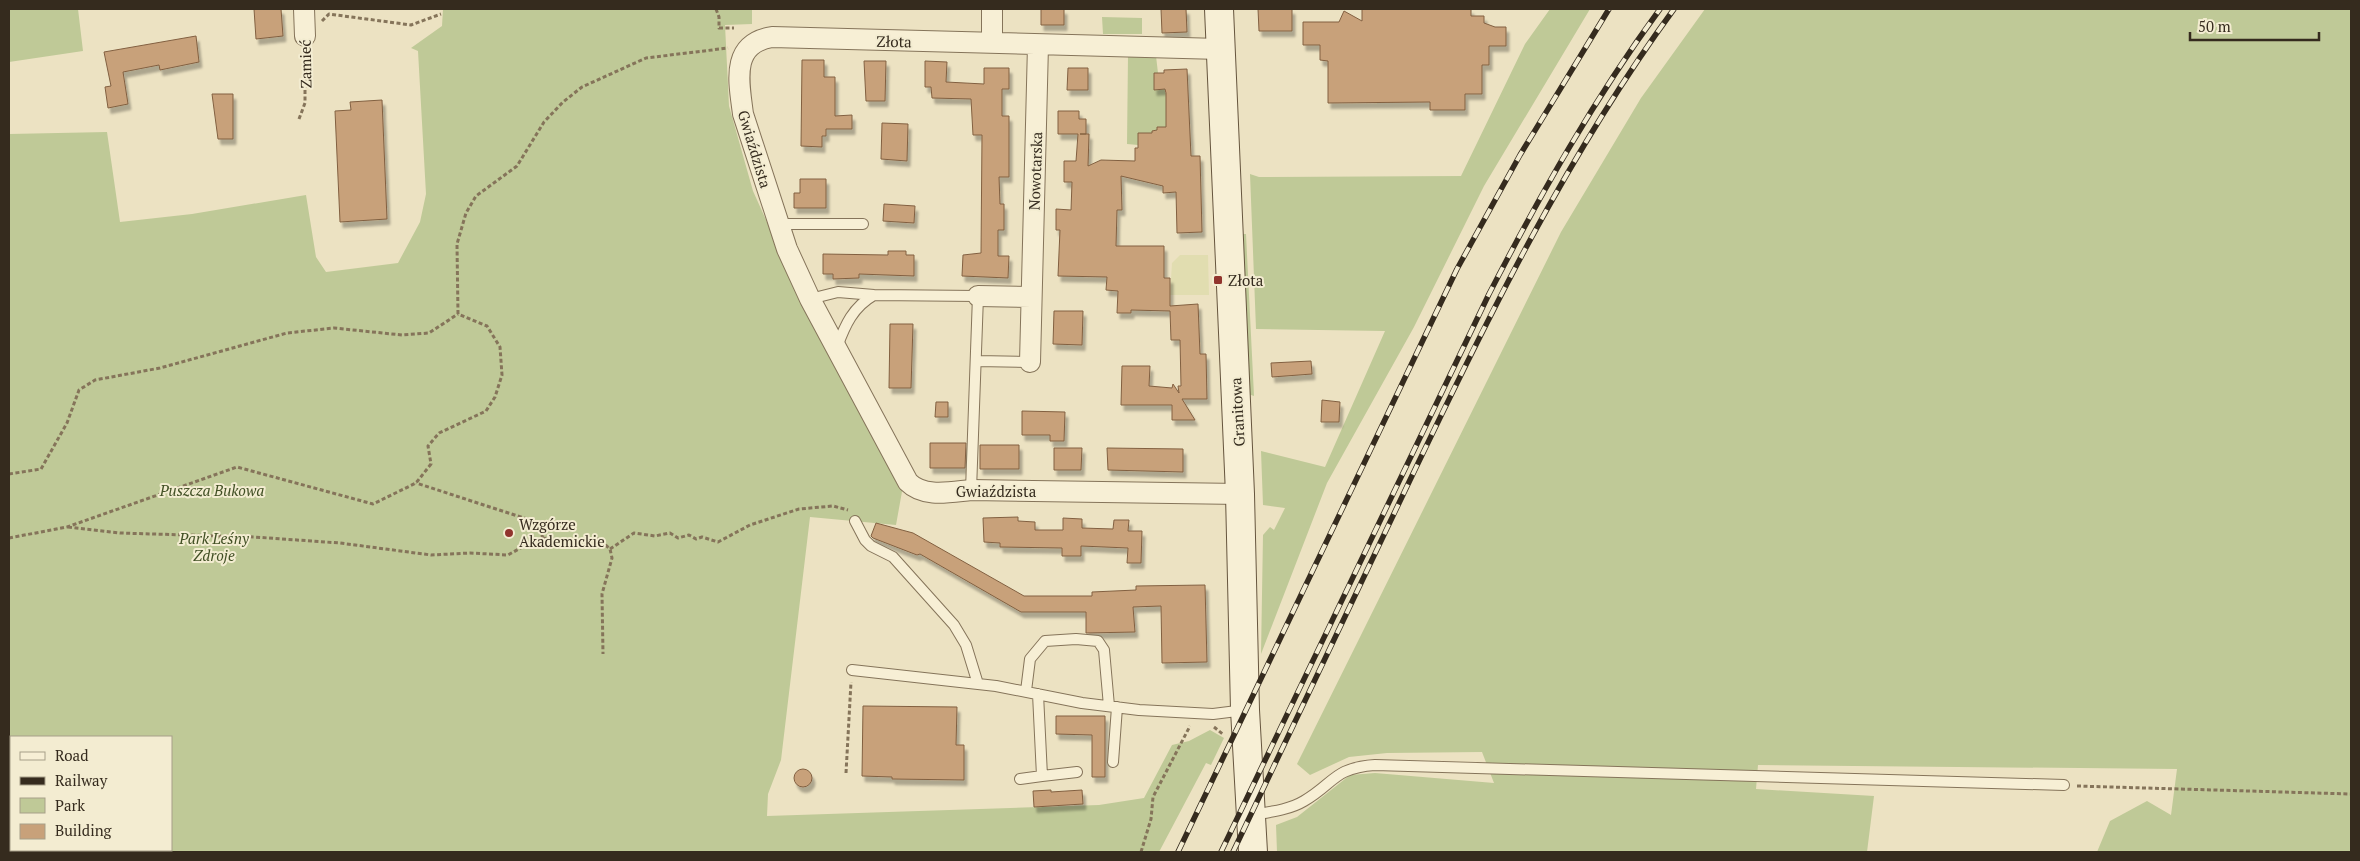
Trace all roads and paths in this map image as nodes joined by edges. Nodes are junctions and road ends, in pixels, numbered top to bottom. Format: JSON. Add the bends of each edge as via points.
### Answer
{"nodes":[{"id":1,"x":304,"y":9,"type":"edge"},
{"id":2,"x":716,"y":9,"type":"edge"},
{"id":3,"x":992,"y":9,"type":"edge"},
{"id":4,"x":1219,"y":9,"type":"edge"},
{"id":5,"x":441,"y":14,"type":"dead end"},
{"id":6,"x":734,"y":28,"type":"dead end"},
{"id":7,"x":305,"y":36,"type":"junction"},
{"id":8,"x":992,"y":42,"type":"junction"},
{"id":9,"x":749,"y":45,"type":"junction"},
{"id":10,"x":1038,"y":45,"type":"junction"},
{"id":11,"x":1220,"y":49,"type":"junction"},
{"id":12,"x":299,"y":118,"type":"dead end"},
{"id":13,"x":778,"y":224,"type":"junction"},
{"id":14,"x":863,"y":224,"type":"dead end"},
{"id":15,"x":874,"y":295,"type":"junction"},
{"id":16,"x":978,"y":296,"type":"junction"},
{"id":17,"x":1031,"y":297,"type":"junction"},
{"id":18,"x":810,"y":299,"type":"junction"},
{"id":19,"x":458,"y":314,"type":"junction"},
{"id":20,"x":837,"y":348,"type":"junction"},
{"id":21,"x":977,"y":361,"type":"junction"},
{"id":22,"x":1030,"y":362,"type":"joint"},
{"id":23,"x":9,"y":474,"type":"edge"},
{"id":24,"x":416,"y":483,"type":"junction"},
{"id":25,"x":971,"y":490,"type":"junction"},
{"id":26,"x":1240,"y":494,"type":"junction"},
{"id":27,"x":855,"y":521,"type":"joint"},
{"id":28,"x":67,"y":527,"type":"junction"},
{"id":29,"x":9,"y":538,"type":"edge"},
{"id":30,"x":543,"y":538,"type":"junction"},
{"id":31,"x":610,"y":548,"type":"junction"},
{"id":32,"x":603,"y":654,"type":"dead end"},
{"id":33,"x":852,"y":670,"type":"joint"},
{"id":34,"x":978,"y":684,"type":"junction"},
{"id":35,"x":1026,"y":691,"type":"junction"},
{"id":36,"x":1038,"y":694,"type":"junction"},
{"id":37,"x":1113,"y":707,"type":"junction"},
{"id":38,"x":1245,"y":710,"type":"junction"},
{"id":39,"x":1196,"y":713,"type":"junction"},
{"id":40,"x":1113,"y":762,"type":"dead end"},
{"id":41,"x":1077,"y":772,"type":"dead end"},
{"id":42,"x":846,"y":773,"type":"dead end"},
{"id":43,"x":1042,"y":776,"type":"junction"},
{"id":44,"x":1020,"y":779,"type":"dead end"},
{"id":45,"x":2064,"y":785,"type":"joint"},
{"id":46,"x":2351,"y":794,"type":"edge"},
{"id":47,"x":1251,"y":816,"type":"junction"},
{"id":48,"x":1141,"y":852,"type":"edge"},
{"id":49,"x":1253,"y":852,"type":"edge"}],
"edges":[{"from":1,"to":7,"type":"street","name":"Zamieć"},
{"from":2,"to":6,"type":"path","via":[[720,17],[719,28]]},
{"from":3,"to":8,"type":"street"},
{"from":4,"to":11,"type":"street","name":"Granitowa"},
{"from":5,"to":7,"type":"path","via":[[410,25],[329,14]]},
{"from":7,"to":12,"type":"path","name":"Zamieć","via":[[305,103]]},
{"from":8,"to":9,"type":"street","name":"Złota","via":[[777,37]]},
{"from":8,"to":10,"type":"street","name":"Złota"},
{"from":9,"to":13,"type":"street","name":"Gwiaździsta","via":[[740,64],[743,114]]},
{"from":9,"to":19,"type":"path","via":[[646,58],[582,86],[563,102],[544,122],[517,166],[476,196],[466,212],[457,244]]},
{"from":10,"to":11,"type":"street","name":"Złota"},
{"from":10,"to":17,"type":"street","name":"Nowotarska"},
{"from":11,"to":26,"type":"street","name":"Granitowa"},
{"from":13,"to":14,"type":"lane"},
{"from":13,"to":18,"type":"street","name":"Gwiaździsta"},
{"from":15,"to":16,"type":"lane"},
{"from":15,"to":18,"type":"lane","via":[[838,292]]},
{"from":15,"to":20,"type":"lane","via":[[856,309]]},
{"from":16,"to":17,"type":"street"},
{"from":16,"to":21,"type":"lane"},
{"from":17,"to":22,"type":"street","name":"Nowotarska"},
{"from":18,"to":20,"type":"street","name":"Gwiaździsta"},
{"from":19,"to":23,"type":"path","via":[[429,332],[402,335],[334,328],[286,333],[160,368],[95,380],[79,390],[67,423],[41,469]]},
{"from":19,"to":24,"type":"path","via":[[487,326],[500,347],[502,375],[495,397],[486,411],[440,433],[428,446],[431,464]]},
{"from":20,"to":25,"type":"street","name":"Gwiaździsta","via":[[908,482],[915,489],[927,493]]},
{"from":21,"to":22,"type":"lane"},
{"from":21,"to":25,"type":"lane"},
{"from":24,"to":28,"type":"path","via":[[373,504],[237,467]]},
{"from":24,"to":30,"type":"path","via":[[527,519],[538,526]]},
{"from":25,"to":26,"type":"street","name":"Gwiaździsta"},
{"from":26,"to":38,"type":"street","name":"Granitowa"},
{"from":27,"to":31,"type":"path","via":[[846,508],[799,509],[750,525],[718,542],[702,537],[696,539],[689,534],[678,538],[670,534],[634,533]]},
{"from":27,"to":34,"type":"lane","via":[[865,540],[892,557],[954,625],[966,645]]},
{"from":28,"to":29,"type":"path"},
{"from":28,"to":30,"type":"path","via":[[120,533],[254,536],[432,555],[508,556]]},
{"from":30,"to":31,"type":"path","via":[[599,539]]},
{"from":31,"to":32,"type":"path","via":[[612,558],[602,594]]},
{"from":33,"to":34,"type":"lane"},
{"from":33,"to":42,"type":"path"},
{"from":34,"to":35,"type":"lane"},
{"from":35,"to":36,"type":"lane"},
{"from":35,"to":37,"type":"lane","via":[[1030,659],[1045,641],[1098,641],[1104,650]]},
{"from":36,"to":37,"type":"lane"},
{"from":36,"to":43,"type":"lane"},
{"from":37,"to":39,"type":"lane"},
{"from":37,"to":40,"type":"lane"},
{"from":38,"to":39,"type":"lane"},
{"from":38,"to":47,"type":"street","name":"Granitowa"},
{"from":39,"to":48,"type":"path","via":[[1153,798],[1151,819]]},
{"from":41,"to":43,"type":"lane"},
{"from":43,"to":44,"type":"lane"},
{"from":45,"to":46,"type":"path"},
{"from":45,"to":47,"type":"lane","via":[[1374,765],[1353,767],[1304,802]]},
{"from":47,"to":49,"type":"street","name":"Granitowa"}]}
